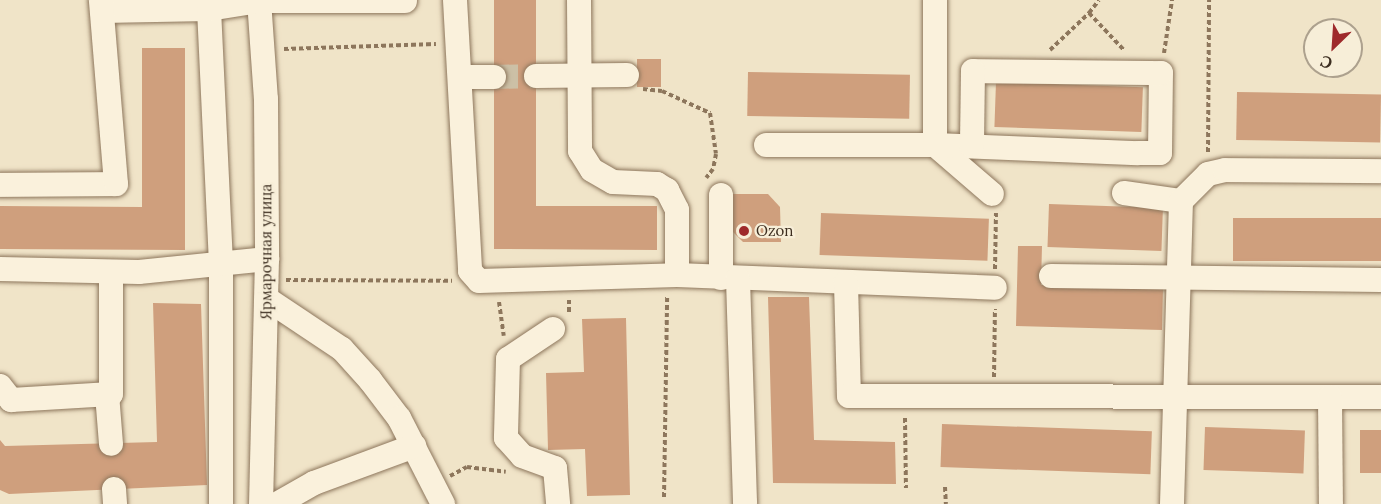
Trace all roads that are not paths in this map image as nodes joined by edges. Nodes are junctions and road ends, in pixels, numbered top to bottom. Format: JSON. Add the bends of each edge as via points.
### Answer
{"nodes":[{"id":1,"x":259,"y":0,"type":"edge"},
{"id":2,"x":455,"y":0,"type":"edge"},
{"id":3,"x":579,"y":0,"type":"edge"},
{"id":4,"x":935,"y":0,"type":"edge"},
{"id":5,"x":405,"y":1,"type":"edge"},
{"id":6,"x":102,"y":6,"type":"edge"},
{"id":7,"x":209,"y":9,"type":"junction"},
{"id":8,"x":578,"y":75,"type":"junction"},
{"id":9,"x":627,"y":75,"type":"road end"},
{"id":10,"x":536,"y":76,"type":"tunnel mouth"},
{"id":11,"x":461,"y":77,"type":"junction"},
{"id":12,"x":494,"y":77,"type":"tunnel mouth"},
{"id":13,"x":766,"y":145,"type":"dead end"},
{"id":14,"x":935,"y":145,"type":"junction"},
{"id":15,"x":972,"y":146,"type":"junction"},
{"id":16,"x":1381,"y":171,"type":"edge"},
{"id":17,"x":0,"y":185,"type":"edge"},
{"id":18,"x":710,"y":190,"type":"road end"},
{"id":19,"x":1124,"y":193,"type":"dead end"},
{"id":20,"x":992,"y":194,"type":"road end"},
{"id":21,"x":1181,"y":201,"type":"junction"},
{"id":22,"x":221,"y":265,"type":"junction"},
{"id":23,"x":0,"y":269,"type":"edge"},
{"id":24,"x":111,"y":273,"type":"junction"},
{"id":25,"x":672,"y":275,"type":"junction"},
{"id":26,"x":1051,"y":276,"type":"dead end"},
{"id":27,"x":1177,"y":277,"type":"junction"},
{"id":28,"x":730,"y":278,"type":"junction"},
{"id":29,"x":267,"y":279,"type":"junction"},
{"id":30,"x":1381,"y":280,"type":"edge"},
{"id":31,"x":846,"y":283,"type":"junction"},
{"id":32,"x":995,"y":288,"type":"road end"},
{"id":33,"x":553,"y":329,"type":"dead end"},
{"id":34,"x":0,"y":386,"type":"edge"},
{"id":35,"x":107,"y":394,"type":"junction"},
{"id":36,"x":1178,"y":396,"type":"junction"},
{"id":37,"x":1330,"y":397,"type":"junction"},
{"id":38,"x":1381,"y":397,"type":"edge"},
{"id":39,"x":111,"y":444,"type":"dead end"},
{"id":40,"x":414,"y":446,"type":"junction"},
{"id":41,"x":438,"y":494,"type":"edge"},
{"id":42,"x":221,"y":504,"type":"edge"},
{"id":43,"x":261,"y":504,"type":"edge"},
{"id":44,"x":277,"y":504,"type":"edge"},
{"id":45,"x":558,"y":504,"type":"edge"},
{"id":46,"x":745,"y":504,"type":"edge"},
{"id":47,"x":1172,"y":504,"type":"edge"},
{"id":48,"x":1331,"y":504,"type":"edge"}],
"edges":[{"from":1,"to":5,"type":"street"},
{"from":1,"to":7,"type":"street"},
{"from":1,"to":29,"type":"street","name":"Ярмарочная улица"},
{"from":2,"to":11,"type":"street"},
{"from":3,"to":8,"type":"street"},
{"from":4,"to":14,"type":"street"},
{"from":6,"to":7,"type":"street"},
{"from":6,"to":17,"type":"street","via":[[116,184]]},
{"from":7,"to":22,"type":"street"},
{"from":8,"to":9,"type":"street"},
{"from":8,"to":10,"type":"street"},
{"from":8,"to":25,"type":"street","via":[[580,151],[592,170],[613,182],[657,184],[667,190],[677,210]]},
{"from":11,"to":12,"type":"street"},
{"from":11,"to":25,"type":"street","via":[[470,272],[488,281]]},
{"from":13,"to":14,"type":"street"},
{"from":14,"to":15,"type":"street"},
{"from":14,"to":20,"type":"street"},
{"from":15,"to":15,"type":"street","via":[[1160,153],[1153,73],[973,71]]},
{"from":16,"to":21,"type":"street","via":[[1225,170],[1208,174]]},
{"from":18,"to":28,"type":"street"},
{"from":19,"to":21,"type":"street"},
{"from":21,"to":27,"type":"street"},
{"from":22,"to":24,"type":"street"},
{"from":22,"to":29,"type":"street"},
{"from":22,"to":42,"type":"street"},
{"from":23,"to":24,"type":"street"},
{"from":24,"to":35,"type":"street","via":[[111,394]]},
{"from":25,"to":28,"type":"street"},
{"from":26,"to":27,"type":"street"},
{"from":27,"to":30,"type":"street"},
{"from":27,"to":36,"type":"street"},
{"from":28,"to":31,"type":"street"},
{"from":28,"to":46,"type":"street"},
{"from":29,"to":40,"type":"street","via":[[342,350],[399,418]]},
{"from":29,"to":43,"type":"street","name":"Ярмарочная улица"},
{"from":31,"to":32,"type":"street"},
{"from":31,"to":36,"type":"street","via":[[849,396]]},
{"from":33,"to":45,"type":"street","via":[[508,359],[506,438],[522,456],[555,468]]},
{"from":34,"to":35,"type":"street","via":[[10,400]]},
{"from":35,"to":39,"type":"street"},
{"from":36,"to":37,"type":"street"},
{"from":36,"to":47,"type":"street"},
{"from":37,"to":38,"type":"street"},
{"from":37,"to":48,"type":"street"},
{"from":40,"to":41,"type":"street"},
{"from":40,"to":44,"type":"street","via":[[314,483]]}]}
